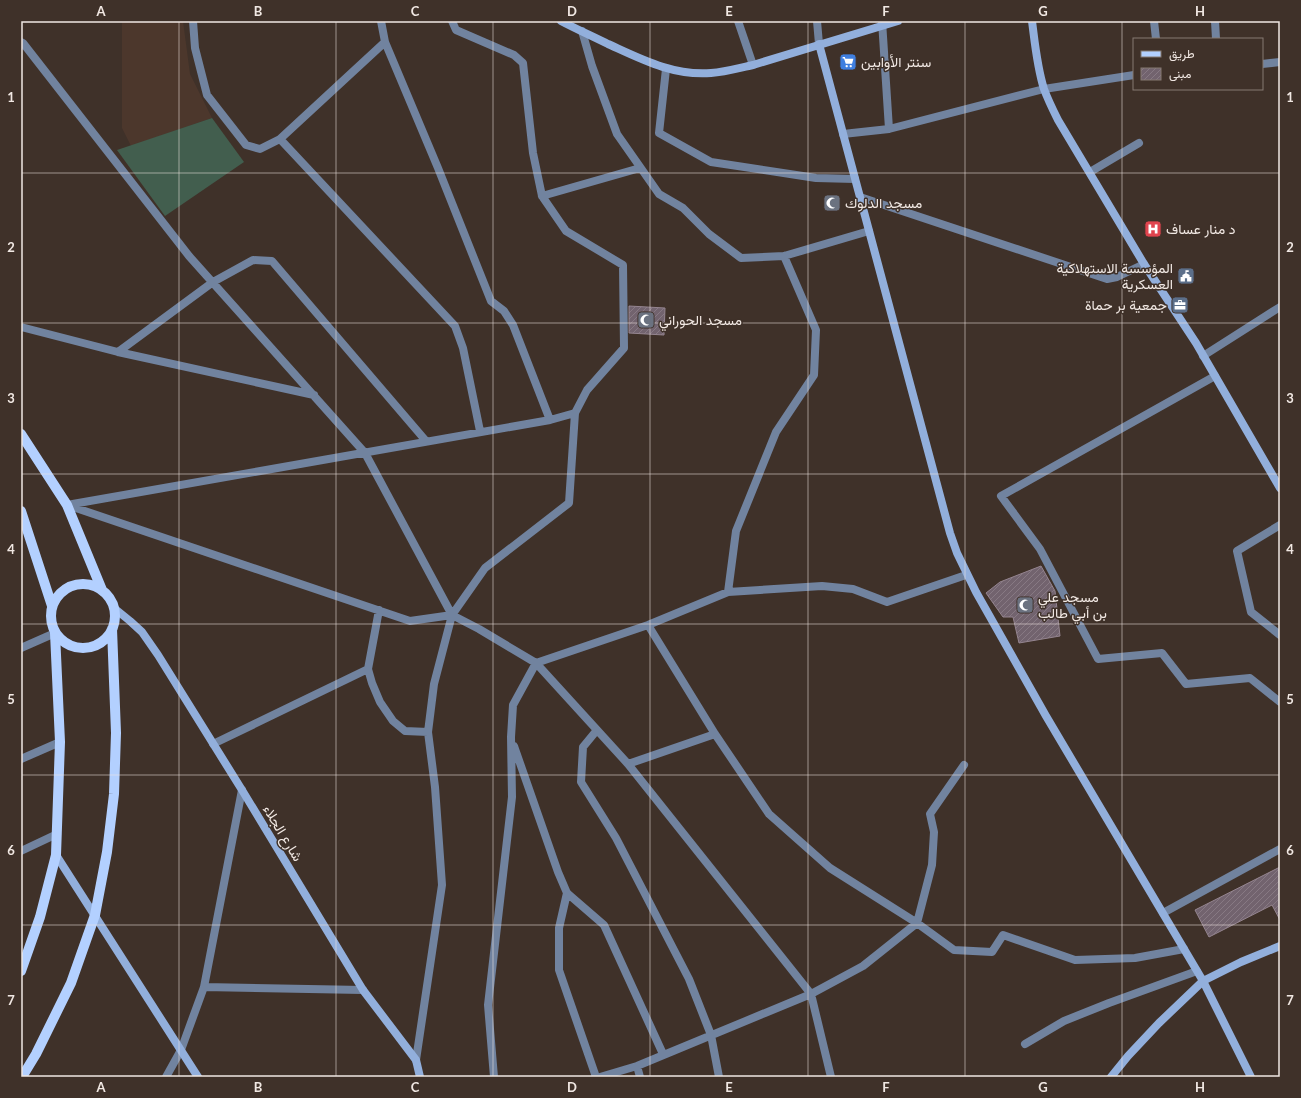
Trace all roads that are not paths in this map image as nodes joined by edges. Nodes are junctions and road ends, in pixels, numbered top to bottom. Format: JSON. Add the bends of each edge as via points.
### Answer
{"nodes":[{"id":1,"x":193,"y":21,"type":"edge"},
{"id":2,"x":381,"y":21,"type":"edge"},
{"id":3,"x":452,"y":21,"type":"edge"},
{"id":4,"x":561,"y":21,"type":"edge"},
{"id":5,"x":738,"y":21,"type":"edge"},
{"id":6,"x":817,"y":21,"type":"edge"},
{"id":7,"x":898,"y":21,"type":"edge"},
{"id":8,"x":1032,"y":21,"type":"edge"},
{"id":9,"x":1154,"y":21,"type":"edge"},
{"id":10,"x":1215,"y":21,"type":"edge"},
{"id":11,"x":882,"y":23,"type":"edge"},
{"id":12,"x":572,"y":24,"type":"edge"},
{"id":13,"x":582,"y":31,"type":"junction"},
{"id":14,"x":1156,"y":38,"type":"edge"},
{"id":15,"x":1216,"y":38,"type":"edge"},
{"id":16,"x":21,"y":42,"type":"edge"},
{"id":17,"x":386,"y":42,"type":"junction"},
{"id":18,"x":819,"y":44,"type":"junction"},
{"id":19,"x":1280,"y":62,"type":"edge"},
{"id":20,"x":1263,"y":64,"type":"edge"},
{"id":21,"x":753,"y":65,"type":"junction"},
{"id":22,"x":666,"y":68,"type":"junction"},
{"id":23,"x":1133,"y":75,"type":"edge"},
{"id":24,"x":1044,"y":89,"type":"junction"},
{"id":25,"x":889,"y":129,"type":"junction"},
{"id":26,"x":844,"y":134,"type":"junction"},
{"id":27,"x":280,"y":139,"type":"junction"},
{"id":28,"x":1139,"y":143,"type":"dead end"},
{"id":29,"x":640,"y":168,"type":"junction"},
{"id":30,"x":1090,"y":172,"type":"junction"},
{"id":31,"x":855,"y":179,"type":"junction"},
{"id":32,"x":542,"y":196,"type":"junction"},
{"id":33,"x":860,"y":197,"type":"junction"},
{"id":34,"x":870,"y":231,"type":"junction"},
{"id":35,"x":784,"y":256,"type":"junction"},
{"id":36,"x":1144,"y":264,"type":"junction"},
{"id":37,"x":213,"y":282,"type":"junction"},
{"id":38,"x":1280,"y":307,"type":"edge"},
{"id":39,"x":21,"y":327,"type":"edge"},
{"id":40,"x":118,"y":352,"type":"junction"},
{"id":41,"x":1203,"y":356,"type":"junction"},
{"id":42,"x":1215,"y":376,"type":"junction"},
{"id":43,"x":314,"y":395,"type":"junction"},
{"id":44,"x":575,"y":412,"type":"junction"},
{"id":45,"x":550,"y":420,"type":"junction"},
{"id":46,"x":480,"y":431,"type":"junction"},
{"id":47,"x":21,"y":434,"type":"edge"},
{"id":48,"x":426,"y":441,"type":"junction"},
{"id":49,"x":366,"y":453,"type":"junction"},
{"id":50,"x":1280,"y":488,"type":"edge"},
{"id":51,"x":67,"y":505,"type":"junction"},
{"id":52,"x":21,"y":510,"type":"edge"},
{"id":53,"x":1280,"y":525,"type":"edge"},
{"id":54,"x":966,"y":574,"type":"junction"},
{"id":55,"x":102,"y":590,"type":"junction"},
{"id":56,"x":728,"y":592,"type":"junction"},
{"id":57,"x":52,"y":606,"type":"junction"},
{"id":58,"x":114,"y":608,"type":"junction"},
{"id":59,"x":379,"y":610,"type":"junction"},
{"id":60,"x":452,"y":615,"type":"junction"},
{"id":61,"x":648,"y":624,"type":"junction"},
{"id":62,"x":112,"y":629,"type":"junction"},
{"id":63,"x":55,"y":633,"type":"junction"},
{"id":64,"x":1280,"y":635,"type":"edge"},
{"id":65,"x":21,"y":648,"type":"edge"},
{"id":66,"x":536,"y":663,"type":"junction"},
{"id":67,"x":368,"y":669,"type":"junction"},
{"id":68,"x":1280,"y":702,"type":"edge"},
{"id":69,"x":597,"y":730,"type":"junction"},
{"id":70,"x":428,"y":732,"type":"junction"},
{"id":71,"x":715,"y":734,"type":"junction"},
{"id":72,"x":511,"y":737,"type":"junction"},
{"id":73,"x":60,"y":742,"type":"junction"},
{"id":74,"x":213,"y":744,"type":"junction"},
{"id":75,"x":21,"y":759,"type":"edge"},
{"id":76,"x":628,"y":764,"type":"junction"},
{"id":77,"x":964,"y":765,"type":"dead end"},
{"id":78,"x":242,"y":790,"type":"junction"},
{"id":79,"x":57,"y":834,"type":"junction"},
{"id":80,"x":1280,"y":849,"type":"edge"},
{"id":81,"x":21,"y":851,"type":"edge"},
{"id":82,"x":56,"y":855,"type":"junction"},
{"id":83,"x":567,"y":893,"type":"junction"},
{"id":84,"x":1163,"y":913,"type":"junction"},
{"id":85,"x":95,"y":915,"type":"junction"},
{"id":86,"x":917,"y":923,"type":"junction"},
{"id":87,"x":1280,"y":946,"type":"edge"},
{"id":88,"x":1184,"y":949,"type":"junction"},
{"id":89,"x":21,"y":971,"type":"edge"},
{"id":90,"x":1197,"y":971,"type":"junction"},
{"id":91,"x":1203,"y":981,"type":"junction"},
{"id":92,"x":204,"y":987,"type":"junction"},
{"id":93,"x":363,"y":990,"type":"junction"},
{"id":94,"x":811,"y":994,"type":"junction"},
{"id":95,"x":711,"y":1035,"type":"junction"},
{"id":96,"x":1025,"y":1044,"type":"dead end"},
{"id":97,"x":181,"y":1050,"type":"junction"},
{"id":98,"x":663,"y":1054,"type":"junction"},
{"id":99,"x":416,"y":1060,"type":"junction"},
{"id":100,"x":637,"y":1066,"type":"junction"},
{"id":101,"x":22,"y":1077,"type":"edge"},
{"id":102,"x":166,"y":1077,"type":"edge"},
{"id":103,"x":198,"y":1077,"type":"edge"},
{"id":104,"x":420,"y":1077,"type":"edge"},
{"id":105,"x":494,"y":1077,"type":"edge"},
{"id":106,"x":596,"y":1077,"type":"edge"},
{"id":107,"x":600,"y":1077,"type":"edge"},
{"id":108,"x":640,"y":1077,"type":"edge"},
{"id":109,"x":719,"y":1077,"type":"edge"},
{"id":110,"x":831,"y":1077,"type":"edge"},
{"id":111,"x":1111,"y":1077,"type":"edge"},
{"id":112,"x":1251,"y":1077,"type":"edge"}],
"edges":[{"from":1,"to":27,"type":"street","via":[[195,48],[206,95],[246,145],[260,149]]},
{"from":2,"to":17,"type":"street"},
{"from":3,"to":32,"type":"street","via":[[456,30],[514,55],[523,63],[533,153]]},
{"from":4,"to":12,"type":"main road"},
{"from":5,"to":21,"type":"street"},
{"from":6,"to":18,"type":"street"},
{"from":7,"to":11,"type":"main road"},
{"from":8,"to":24,"type":"main road"},
{"from":9,"to":14,"type":"street"},
{"from":10,"to":15,"type":"street"},
{"from":11,"to":18,"type":"main road"},
{"from":11,"to":25,"type":"street"},
{"from":12,"to":13,"type":"main road"},
{"from":13,"to":22,"type":"main road"},
{"from":13,"to":29,"type":"street","via":[[617,134]]},
{"from":16,"to":37,"type":"street","via":[[189,256]]},
{"from":17,"to":27,"type":"street"},
{"from":17,"to":45,"type":"street","via":[[491,300],[504,311],[513,325]]},
{"from":18,"to":21,"type":"main road"},
{"from":18,"to":26,"type":"main road"},
{"from":19,"to":20,"type":"street"},
{"from":21,"to":22,"type":"main road","via":[[710,73]]},
{"from":22,"to":31,"type":"street","via":[[659,132],[711,162],[816,178]]},
{"from":23,"to":24,"type":"street"},
{"from":24,"to":25,"type":"street"},
{"from":24,"to":30,"type":"main road","via":[[1058,120]]},
{"from":25,"to":26,"type":"street"},
{"from":26,"to":31,"type":"main road"},
{"from":27,"to":46,"type":"street","via":[[455,326],[463,348]]},
{"from":28,"to":30,"type":"street"},
{"from":29,"to":32,"type":"street"},
{"from":29,"to":35,"type":"street","via":[[658,194],[683,208],[709,234],[741,258]]},
{"from":30,"to":36,"type":"main road"},
{"from":31,"to":33,"type":"main road"},
{"from":32,"to":44,"type":"street","via":[[566,231],[623,265],[624,348],[587,390]]},
{"from":33,"to":34,"type":"main road"},
{"from":33,"to":36,"type":"street","via":[[1108,279],[1117,278]]},
{"from":34,"to":35,"type":"street"},
{"from":34,"to":54,"type":"main road","via":[[950,532]]},
{"from":35,"to":56,"type":"street","via":[[816,330],[814,376],[776,432],[736,531]]},
{"from":36,"to":41,"type":"main road"},
{"from":37,"to":40,"type":"street"},
{"from":37,"to":43,"type":"street"},
{"from":37,"to":48,"type":"street","via":[[253,260],[272,261]]},
{"from":38,"to":41,"type":"street"},
{"from":39,"to":40,"type":"street"},
{"from":40,"to":43,"type":"street"},
{"from":41,"to":42,"type":"main road"},
{"from":42,"to":50,"type":"main road"},
{"from":42,"to":68,"type":"street","via":[[1001,496],[1040,549],[1098,659],[1162,653],[1186,684],[1250,678]]},
{"from":43,"to":49,"type":"street"},
{"from":44,"to":45,"type":"street"},
{"from":44,"to":60,"type":"street","via":[[569,503],[485,568]]},
{"from":45,"to":46,"type":"street"},
{"from":46,"to":48,"type":"street"},
{"from":47,"to":51,"type":"main road"},
{"from":48,"to":49,"type":"street"},
{"from":49,"to":51,"type":"street"},
{"from":49,"to":60,"type":"street"},
{"from":51,"to":55,"type":"main road"},
{"from":51,"to":59,"type":"street"},
{"from":52,"to":57,"type":"main road"},
{"from":53,"to":64,"type":"street","via":[[1237,551],[1251,612]]},
{"from":54,"to":56,"type":"street","via":[[887,602],[853,588],[822,586]]},
{"from":54,"to":84,"type":"main road","via":[[1046,716]]},
{"from":55,"to":57,"type":"main road","via":[[88,584],[73,585],[56,597]]},
{"from":55,"to":58,"type":"main road","via":[[110,598]]},
{"from":56,"to":61,"type":"street"},
{"from":57,"to":63,"type":"main road","via":[[50,615]]},
{"from":58,"to":62,"type":"main road","via":[[115,619]]},
{"from":58,"to":74,"type":"main road","name":"شارع الجلاء","via":[[142,632]]},
{"from":59,"to":60,"type":"street","via":[[410,621]]},
{"from":59,"to":67,"type":"street"},
{"from":60,"to":66,"type":"street"},
{"from":60,"to":70,"type":"street","via":[[434,684]]},
{"from":61,"to":66,"type":"street"},
{"from":61,"to":71,"type":"street"},
{"from":62,"to":63,"type":"main road","via":[[99,644],[85,648],[70,646]]},
{"from":62,"to":85,"type":"main road","via":[[116,733],[114,794],[107,852]]},
{"from":63,"to":65,"type":"street"},
{"from":63,"to":73,"type":"main road"},
{"from":66,"to":69,"type":"street"},
{"from":66,"to":72,"type":"street","via":[[513,705]]},
{"from":67,"to":70,"type":"street","via":[[380,702],[393,721],[405,731]]},
{"from":67,"to":74,"type":"street"},
{"from":69,"to":76,"type":"street"},
{"from":69,"to":95,"type":"street","via":[[583,747],[581,782],[616,838],[685,972]]},
{"from":70,"to":99,"type":"street","via":[[442,885]]},
{"from":71,"to":76,"type":"street"},
{"from":71,"to":86,"type":"street","via":[[769,814],[830,868]]},
{"from":72,"to":83,"type":"street"},
{"from":72,"to":105,"type":"street","via":[[512,797],[488,1005]]},
{"from":73,"to":75,"type":"street"},
{"from":73,"to":79,"type":"main road"},
{"from":74,"to":78,"type":"main road","name":"شارع الجلاء"},
{"from":76,"to":94,"type":"street"},
{"from":77,"to":86,"type":"street","via":[[930,814],[934,832],[932,865]]},
{"from":78,"to":92,"type":"street"},
{"from":78,"to":93,"type":"main road","name":"شارع الجلاء"},
{"from":79,"to":81,"type":"street"},
{"from":79,"to":82,"type":"main road"},
{"from":80,"to":84,"type":"street"},
{"from":82,"to":85,"type":"main road"},
{"from":82,"to":89,"type":"main road","via":[[40,917]]},
{"from":83,"to":98,"type":"street","via":[[604,925]]},
{"from":83,"to":106,"type":"street","via":[[558,928],[559,970]]},
{"from":84,"to":88,"type":"main road"},
{"from":85,"to":97,"type":"main road"},
{"from":85,"to":101,"type":"main road","via":[[71,983]]},
{"from":86,"to":88,"type":"street","via":[[954,950],[992,952],[1003,935],[1075,960],[1135,958]]},
{"from":86,"to":94,"type":"street","via":[[863,966]]},
{"from":87,"to":91,"type":"main road"},
{"from":88,"to":90,"type":"main road"},
{"from":90,"to":91,"type":"main road"},
{"from":90,"to":96,"type":"street","via":[[1064,1021]]},
{"from":91,"to":111,"type":"main road","via":[[1159,1023]]},
{"from":91,"to":112,"type":"main road"},
{"from":92,"to":93,"type":"street"},
{"from":92,"to":97,"type":"street"},
{"from":93,"to":99,"type":"main road","name":"شارع الجلاء"},
{"from":94,"to":95,"type":"street"},
{"from":94,"to":110,"type":"street"},
{"from":95,"to":98,"type":"street"},
{"from":95,"to":109,"type":"street"},
{"from":97,"to":102,"type":"street"},
{"from":97,"to":103,"type":"main road"},
{"from":98,"to":100,"type":"street"},
{"from":99,"to":104,"type":"main road","name":"شارع الجلاء"},
{"from":100,"to":107,"type":"street"},
{"from":100,"to":108,"type":"street"}]}
